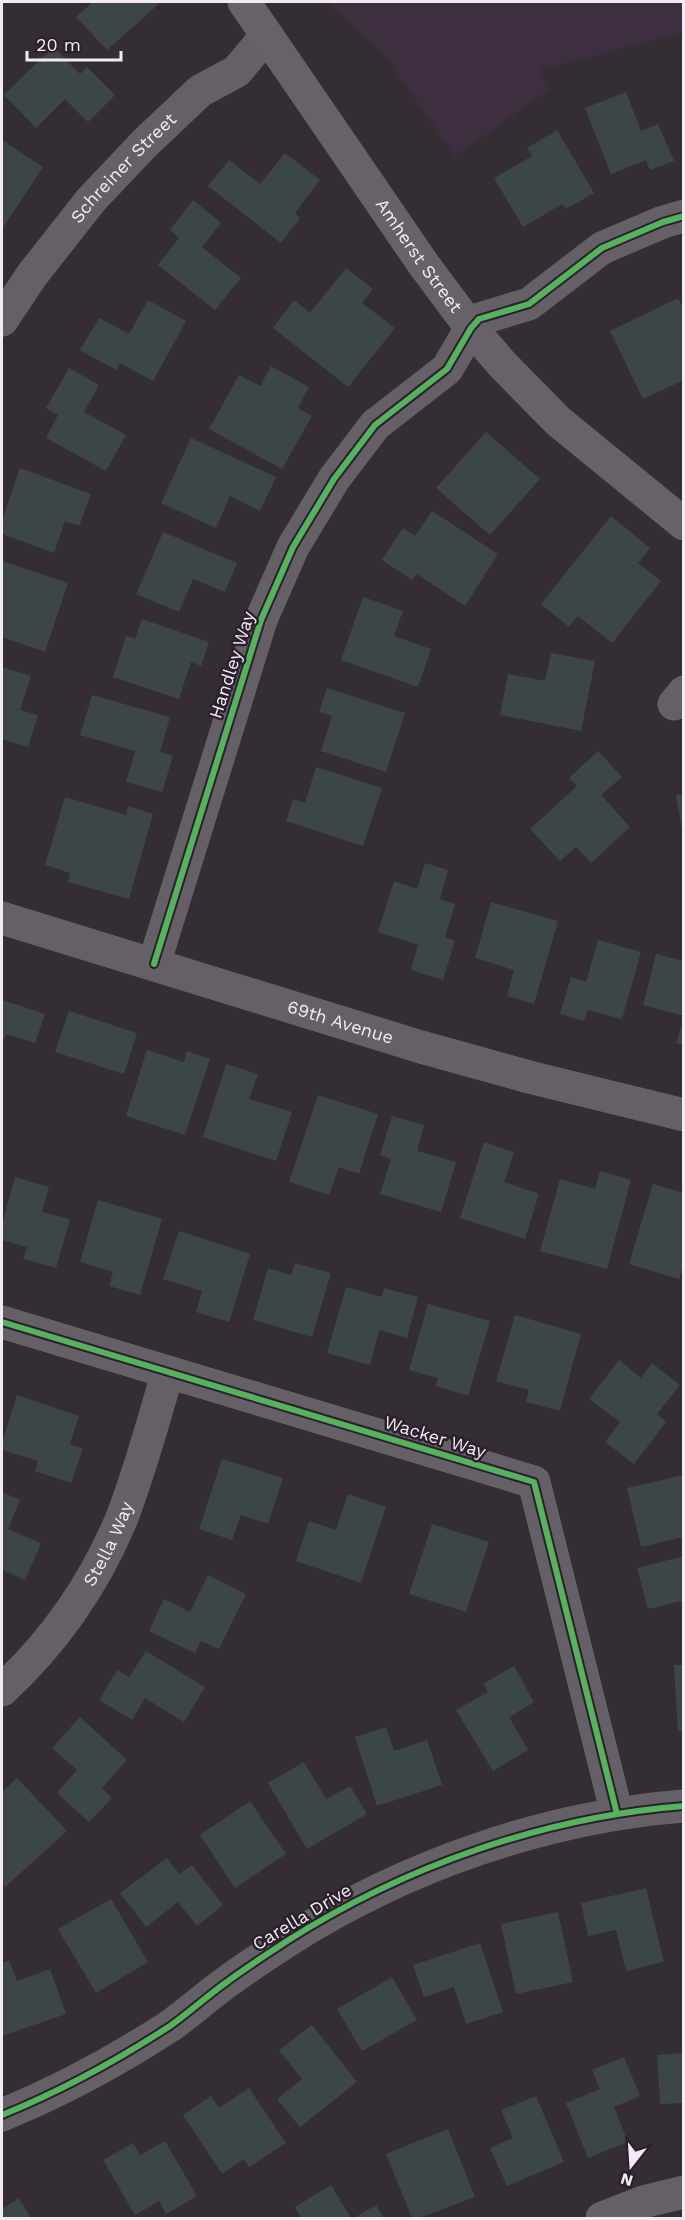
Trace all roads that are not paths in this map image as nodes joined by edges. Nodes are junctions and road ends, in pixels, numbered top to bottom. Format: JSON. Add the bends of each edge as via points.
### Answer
{"nodes":[{"id":1,"x":244,"y":2,"type":"edge"},
{"id":2,"x":266,"y":36,"type":"junction"},
{"id":3,"x":684,"y":216,"type":"edge"},
{"id":4,"x":2,"y":320,"type":"edge"},
{"id":5,"x":471,"y":328,"type":"junction"},
{"id":6,"x":684,"y":524,"type":"edge"},
{"id":7,"x":2,"y":918,"type":"edge"},
{"id":8,"x":154,"y":964,"type":"junction"},
{"id":9,"x":684,"y":1115,"type":"edge"},
{"id":10,"x":2,"y":1322,"type":"edge"},
{"id":11,"x":168,"y":1372,"type":"junction"},
{"id":12,"x":2,"y":1690,"type":"edge"},
{"id":13,"x":684,"y":1806,"type":"edge"},
{"id":14,"x":617,"y":1814,"type":"junction"},
{"id":15,"x":2,"y":2115,"type":"edge"},
{"id":16,"x":684,"y":2192,"type":"edge"},
{"id":17,"x":602,"y":2218,"type":"edge"}],
"edges":[{"from":1,"to":2,"type":"street","name":"Amherst Street"},
{"from":2,"to":4,"type":"street","name":"Schreiner Street","via":[[237,71],[200,91],[99,192]]},
{"from":2,"to":5,"type":"street","name":"Amherst Street"},
{"from":3,"to":5,"type":"street","via":[[602,248],[529,304],[479,319]]},
{"from":5,"to":6,"type":"street","name":"Amherst Street","via":[[558,421]]},
{"from":5,"to":8,"type":"street","name":"Handley Way","via":[[447,369],[375,425],[334,479],[293,547],[261,620]]},
{"from":7,"to":8,"type":"street","name":"69th Avenue"},
{"from":8,"to":9,"type":"street","name":"69th Avenue","via":[[518,1074]]},
{"from":10,"to":11,"type":"street","name":"Wacker Way"},
{"from":11,"to":12,"type":"street","name":"Stella Way","via":[[120,1521],[90,1582],[56,1632]]},
{"from":11,"to":14,"type":"street","name":"Wacker Way","via":[[534,1482]]},
{"from":13,"to":14,"type":"street","name":"Carella Drive"},
{"from":14,"to":15,"type":"street","name":"Carella Drive","via":[[544,1829],[455,1857],[369,1894],[288,1940],[171,2025],[98,2070]]},
{"from":16,"to":17,"type":"street"}]}
